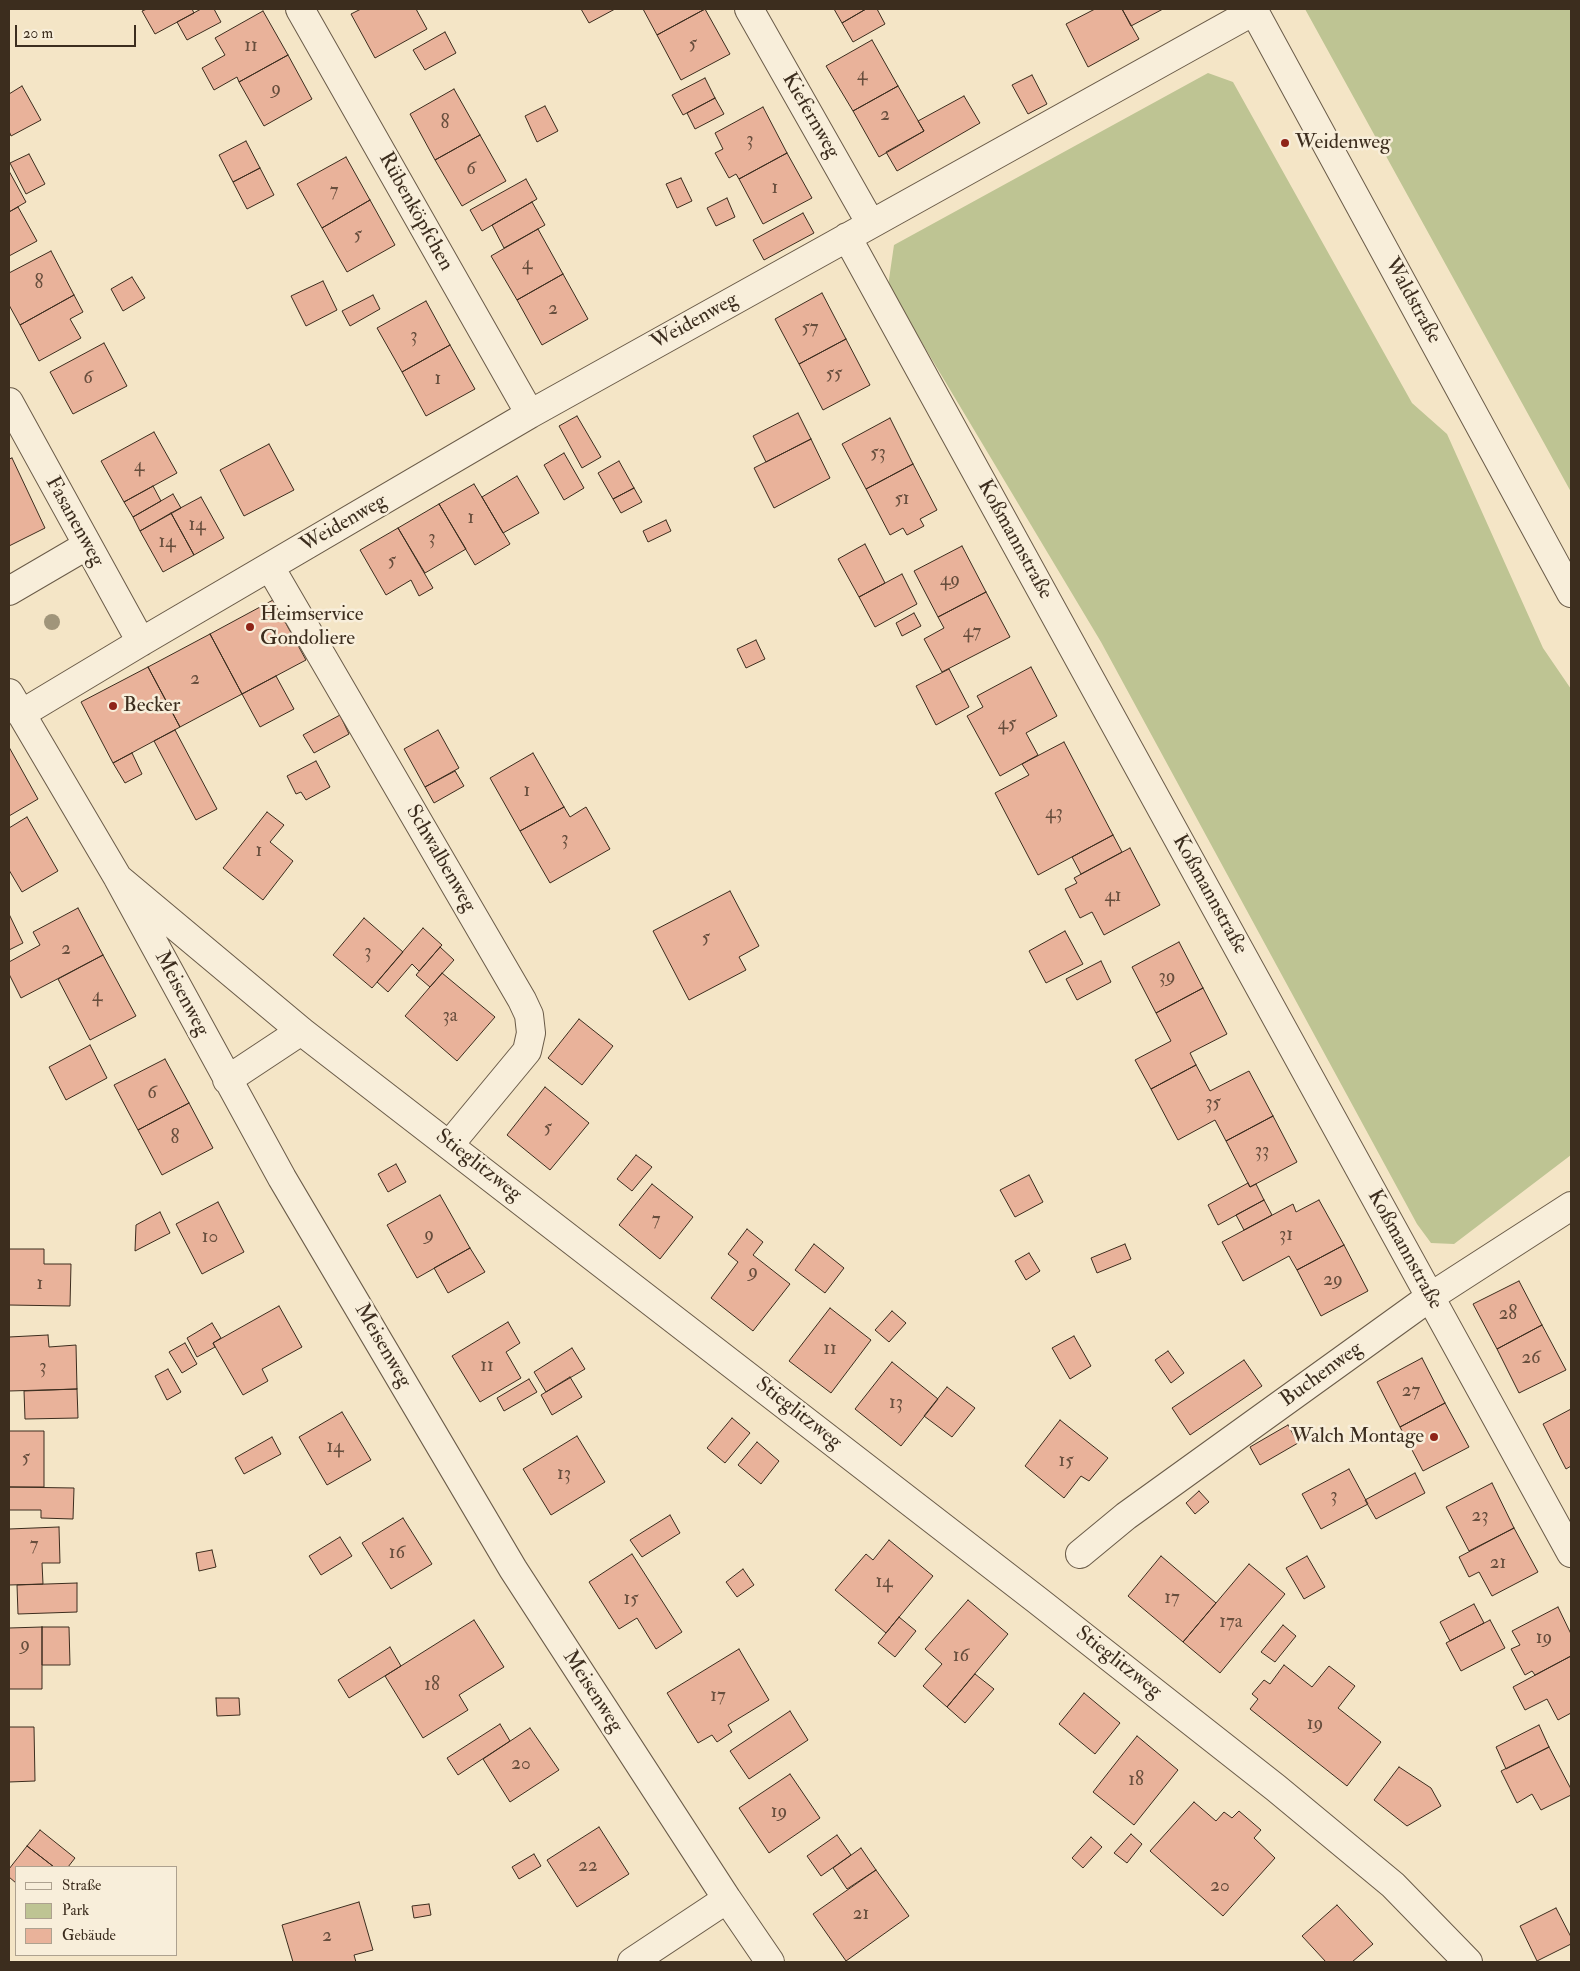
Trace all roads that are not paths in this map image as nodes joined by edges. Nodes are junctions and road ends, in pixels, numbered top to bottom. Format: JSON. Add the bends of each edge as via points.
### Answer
{"nodes":[{"id":1,"x":300,"y":9,"type":"edge"},
{"id":2,"x":748,"y":9,"type":"edge"},
{"id":3,"x":1253,"y":10,"type":"edge"},
{"id":4,"x":871,"y":224,"type":"junction"},
{"id":5,"x":846,"y":237,"type":"junction"},
{"id":6,"x":9,"y":402,"type":"edge"},
{"id":7,"x":530,"y":414,"type":"junction"},
{"id":8,"x":86,"y":546,"type":"junction"},
{"id":9,"x":270,"y":567,"type":"junction"},
{"id":10,"x":9,"y":591,"type":"edge"},
{"id":11,"x":1571,"y":594,"type":"edge"},
{"id":12,"x":141,"y":642,"type":"junction"},
{"id":13,"x":15,"y":703,"type":"edge"},
{"id":14,"x":118,"y":878,"type":"junction"},
{"id":15,"x":301,"y":1031,"type":"junction"},
{"id":16,"x":227,"y":1080,"type":"junction"},
{"id":17,"x":450,"y":1144,"type":"junction"},
{"id":18,"x":1571,"y":1206,"type":"edge"},
{"id":19,"x":1430,"y":1297,"type":"junction"},
{"id":20,"x":1571,"y":1553,"type":"edge"},
{"id":21,"x":1080,"y":1554,"type":"dead end"},
{"id":22,"x":727,"y":1899,"type":"junction"},
{"id":23,"x":632,"y":1962,"type":"edge"},
{"id":24,"x":770,"y":1962,"type":"edge"},
{"id":25,"x":1468,"y":1962,"type":"edge"}],
"edges":[{"from":1,"to":7,"type":"street","name":"Rübenköpfchen"},
{"from":2,"to":4,"type":"street","name":"Kiefernweg"},
{"from":3,"to":4,"type":"street","name":"Weidenweg"},
{"from":3,"to":11,"type":"street","name":"Waldstraße"},
{"from":4,"to":5,"type":"street","name":"Weidenweg"},
{"from":5,"to":7,"type":"street","name":"Weidenweg"},
{"from":5,"to":19,"type":"street","name":"Koßmannstraße"},
{"from":6,"to":8,"type":"street","name":"Fasanenweg"},
{"from":7,"to":9,"type":"street","name":"Weidenweg"},
{"from":8,"to":10,"type":"street"},
{"from":8,"to":12,"type":"street","name":"Fasanenweg"},
{"from":9,"to":12,"type":"street","name":"Weidenweg"},
{"from":9,"to":17,"type":"street","name":"Schwalbenweg","via":[[529,1016],[531,1033],[526,1051]]},
{"from":12,"to":13,"type":"street","name":"Weidenweg"},
{"from":13,"to":14,"type":"street","name":"Meisenweg"},
{"from":14,"to":15,"type":"street","name":"Stieglitzweg"},
{"from":14,"to":16,"type":"street","name":"Meisenweg"},
{"from":15,"to":16,"type":"street"},
{"from":15,"to":17,"type":"street","name":"Stieglitzweg"},
{"from":16,"to":22,"type":"street","name":"Meisenweg","via":[[513,1569]]},
{"from":17,"to":25,"type":"street","name":"Stieglitzweg","via":[[1268,1782],[1393,1885]]},
{"from":18,"to":19,"type":"street","name":"Buchenweg"},
{"from":19,"to":20,"type":"street","name":"Koßmannstraße"},
{"from":19,"to":21,"type":"street","name":"Buchenweg","via":[[1126,1516]]},
{"from":22,"to":23,"type":"street"},
{"from":22,"to":24,"type":"street","name":"Meisenweg"}]}
